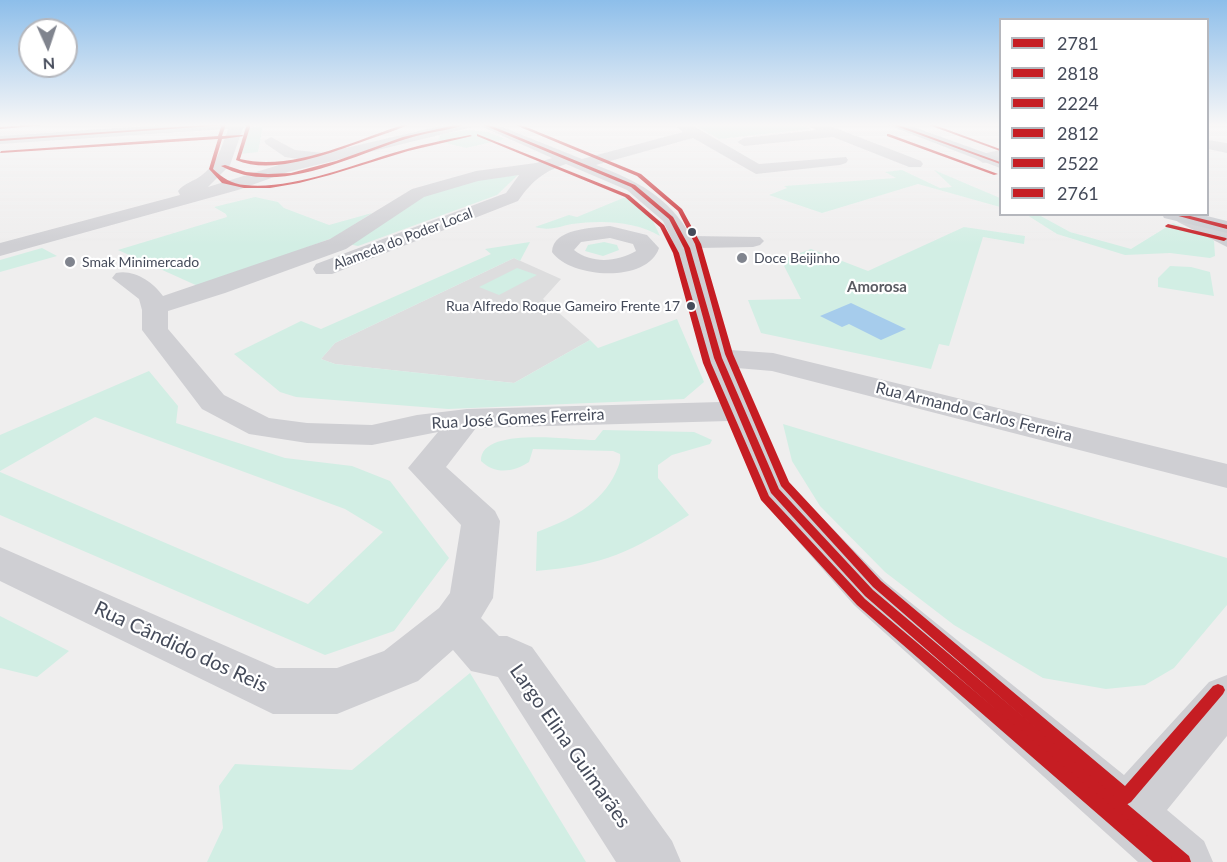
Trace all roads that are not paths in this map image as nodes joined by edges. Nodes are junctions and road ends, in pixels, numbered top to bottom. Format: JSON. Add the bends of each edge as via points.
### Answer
{"nodes":[{"id":1,"x":222,"y":164,"type":"edge"},
{"id":2,"x":227,"y":164,"type":"edge"},
{"id":3,"x":266,"y":164,"type":"edge"},
{"id":4,"x":301,"y":164,"type":"edge"},
{"id":5,"x":320,"y":164,"type":"edge"},
{"id":6,"x":558,"y":164,"type":"edge"},
{"id":7,"x":582,"y":164,"type":"edge"},
{"id":8,"x":724,"y":164,"type":"edge"},
{"id":9,"x":801,"y":164,"type":"edge"},
{"id":10,"x":538,"y":168,"type":"junction"},
{"id":11,"x":263,"y":175,"type":"junction"},
{"id":12,"x":174,"y":196,"type":"junction"},
{"id":13,"x":1178,"y":216,"type":"edge"},
{"id":14,"x":1227,"y":227,"type":"edge"},
{"id":15,"x":753,"y":240,"type":"dead end"},
{"id":16,"x":1227,"y":241,"type":"edge"},
{"id":17,"x":0,"y":242,"type":"edge"},
{"id":18,"x":686,"y":245,"type":"junction"},
{"id":19,"x":648,"y":248,"type":"dead end"},
{"id":20,"x":0,"y":250,"type":"edge"},
{"id":21,"x":124,"y":278,"type":"dead end"},
{"id":22,"x":217,"y":288,"type":"junction"},
{"id":23,"x":157,"y":306,"type":"junction"},
{"id":24,"x":718,"y":358,"type":"junction"},
{"id":25,"x":740,"y":411,"type":"junction"},
{"id":26,"x":467,"y":419,"type":"junction"},
{"id":27,"x":372,"y":435,"type":"junction"},
{"id":28,"x":426,"y":468,"type":"junction"},
{"id":29,"x":1227,"y":476,"type":"edge"},
{"id":30,"x":0,"y":563,"type":"edge"},
{"id":31,"x":455,"y":621,"type":"junction"},
{"id":32,"x":1227,"y":698,"type":"edge"},
{"id":33,"x":1127,"y":814,"type":"junction"},
{"id":34,"x":651,"y":862,"type":"edge"},
{"id":35,"x":1183,"y":862,"type":"edge"}],
"edges":[{"from":1,"to":12,"type":"street","via":[[210,180]]},
{"from":2,"to":11,"type":"street","via":[[234,174]]},
{"from":3,"to":11,"type":"street"},
{"from":4,"to":11,"type":"street"},
{"from":5,"to":11,"type":"street"},
{"from":6,"to":10,"type":"street","name":"Alameda do Poder Local"},
{"from":7,"to":18,"type":"street","via":[[633,186],[671,218]]},
{"from":8,"to":9,"type":"street","via":[[734,173]]},
{"from":10,"to":22,"type":"street","name":"Alameda do Poder Local","via":[[476,176],[418,193],[338,244]]},
{"from":10,"to":22,"type":"street","name":"Alameda do Poder Local","via":[[512,197],[327,269]]},
{"from":11,"to":12,"type":"street"},
{"from":11,"to":20,"type":"street"},
{"from":12,"to":17,"type":"street"},
{"from":13,"to":14,"type":"main road"},
{"from":13,"to":16,"type":"street"},
{"from":15,"to":18,"type":"street"},
{"from":18,"to":19,"type":"street"},
{"from":18,"to":24,"type":"street"},
{"from":21,"to":23,"type":"street","via":[[144,289]]},
{"from":22,"to":23,"type":"street","name":"Alameda do Poder Local"},
{"from":23,"to":27,"type":"street","name":"Rua José Gomes Ferreira","via":[[155,330],[213,402],[261,427]]},
{"from":24,"to":25,"type":"street"},
{"from":24,"to":29,"type":"street","name":"Rua Armando Carlos Ferreira","via":[[773,362]]},
{"from":25,"to":26,"type":"street","name":"Rua José Gomes Ferreira"},
{"from":25,"to":33,"type":"street","via":[[775,491],[869,593]]},
{"from":26,"to":27,"type":"street","name":"Rua José Gomes Ferreira"},
{"from":26,"to":28,"type":"street"},
{"from":27,"to":28,"type":"street","name":"Rua Cândido dos Reis"},
{"from":28,"to":31,"type":"street","name":"Rua Cândido dos Reis","via":[[481,521],[471,598]]},
{"from":30,"to":31,"type":"street","name":"Rua Cândido dos Reis","via":[[273,691],[337,692],[401,666]]},
{"from":31,"to":34,"type":"street","name":"Largo Elina Guimarães","via":[[488,656],[507,657],[515,662]]},
{"from":32,"to":33,"type":"street"},
{"from":33,"to":35,"type":"street"}]}
